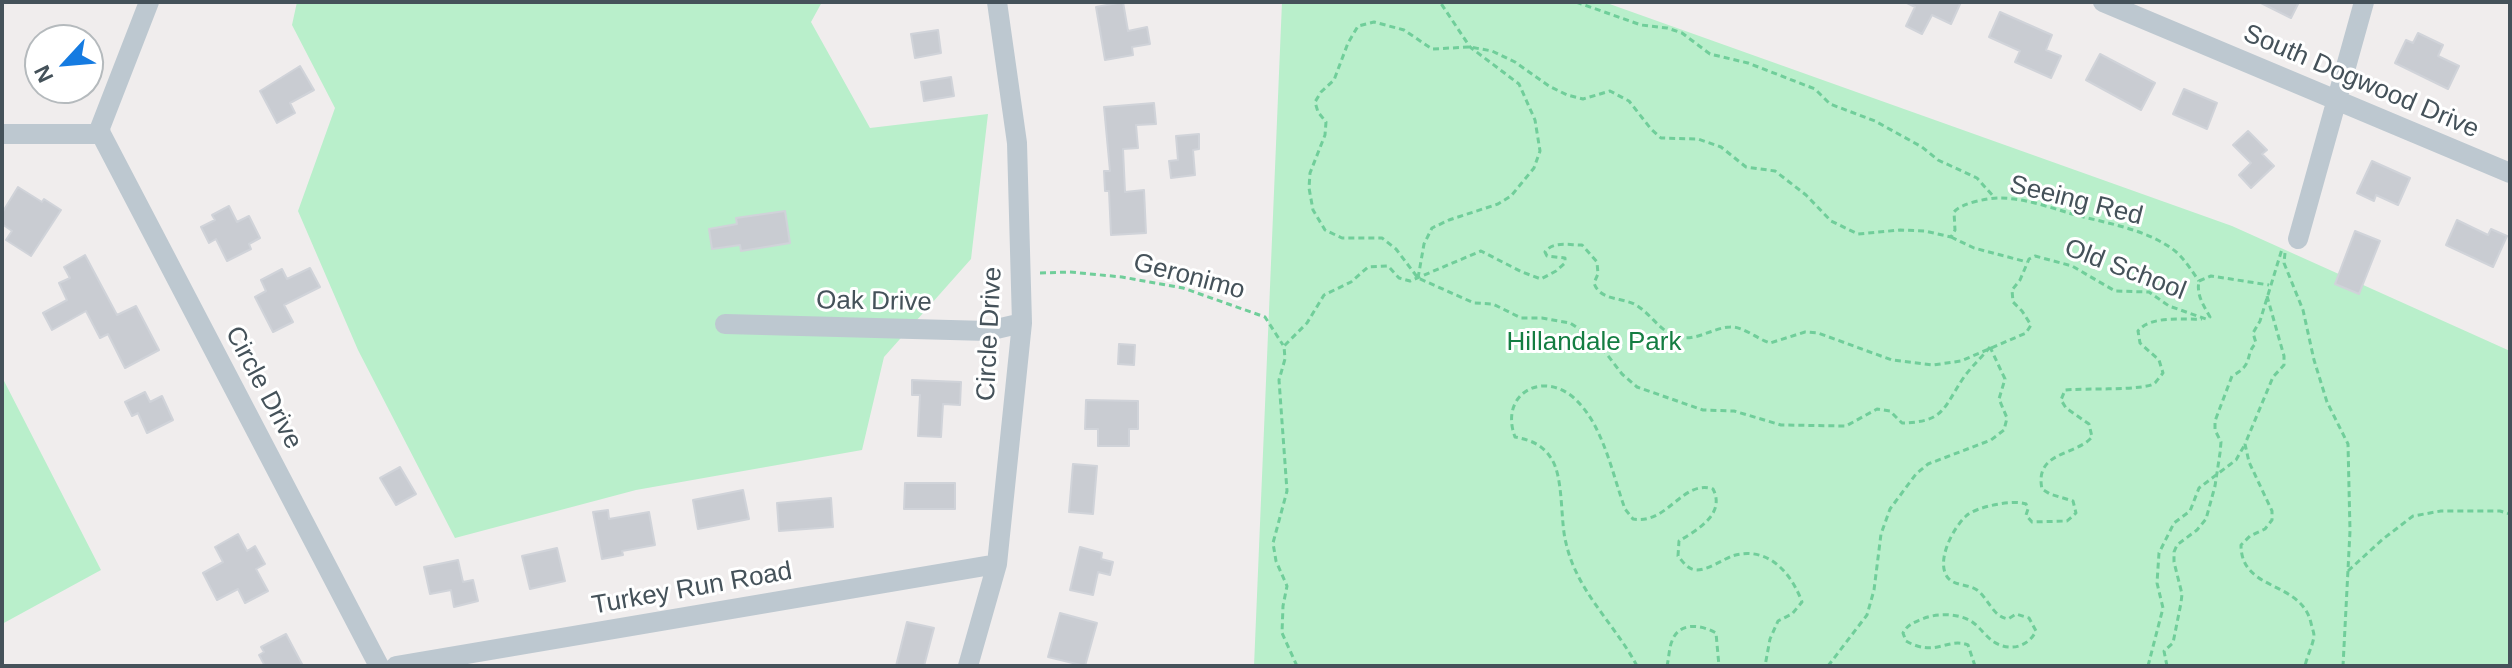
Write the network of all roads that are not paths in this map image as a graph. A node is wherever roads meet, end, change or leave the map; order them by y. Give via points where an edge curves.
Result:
1 (149, 2) edge
2 (997, 2) edge
3 (2103, 2) edge
4 (2364, 2) edge
5 (2337, 101) junction
6 (2, 134) edge
7 (101, 134) junction
8 (2510, 173) edge
9 (2290, 242) road end
10 (1022, 323) junction
11 (725, 324) dead end
12 (997, 564) junction
13 (379, 666) edge
14 (396, 666) edge
15 (968, 666) edge

1 - 7 street
2 - 10 street, Circle Drive via 1017,143
3 - 5 street, South Dogwood Drive
4 - 5 street
5 - 8 street, South Dogwood Drive
5 - 9 street
6 - 7 street
7 - 13 street, Circle Drive
10 - 11 street, Oak Drive via 988,331
10 - 12 street, Circle Drive
12 - 14 street, Turkey Run Road
12 - 15 street, Circle Drive

